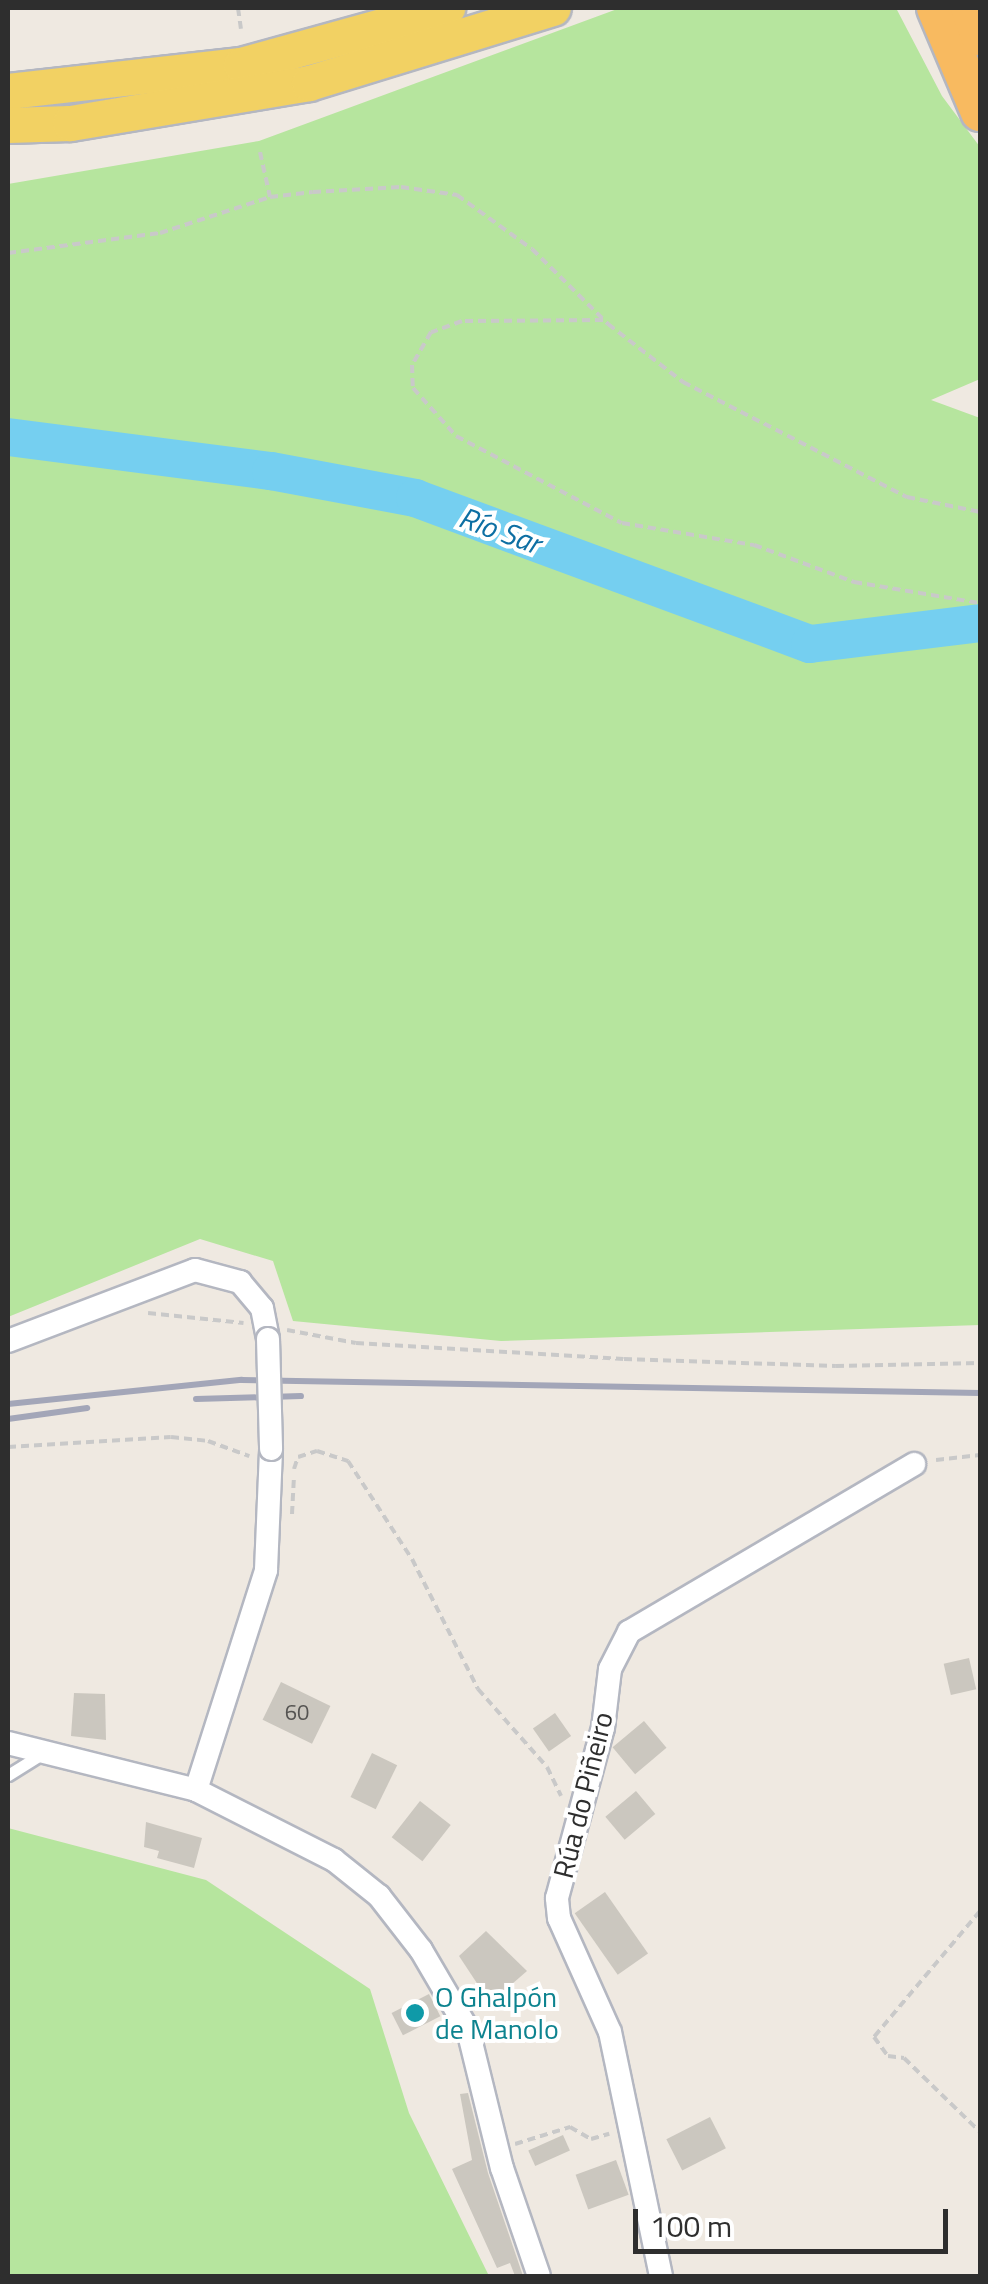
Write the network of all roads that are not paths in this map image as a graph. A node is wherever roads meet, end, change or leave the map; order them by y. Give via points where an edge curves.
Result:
1 (447, 8) edge
2 (553, 8) edge
3 (916, 8) edge
4 (936, 8) edge
5 (970, 8) edge
6 (968, 48) edge
7 (8, 87) edge
8 (980, 112) edge
9 (70, 123) junction
10 (8, 124) edge
11 (8, 133) edge
12 (8, 1341) edge
13 (914, 1464) road end
14 (8, 1743) edge
15 (46, 1751) junction
16 (8, 1775) edge
17 (196, 1790) junction
18 (539, 2276) edge
19 (660, 2276) edge

1 - 7 main road via 242,65 44,89
2 - 9 main road via 310,84
3 - 6 highway
4 - 6 highway
5 - 6 highway
6 - 8 highway
9 - 10 main road
9 - 11 main road
12 - 17 street, bridge via 195,1270 240,1282 262,1308 271,1458 266,1570
13 - 19 street, Rúa do Piñeiro via 629,1632 610,1669 559,1918 610,2032
14 - 15 street
15 - 16 lane
15 - 17 street
17 - 18 street via 334,1860 397,1914 468,2030

